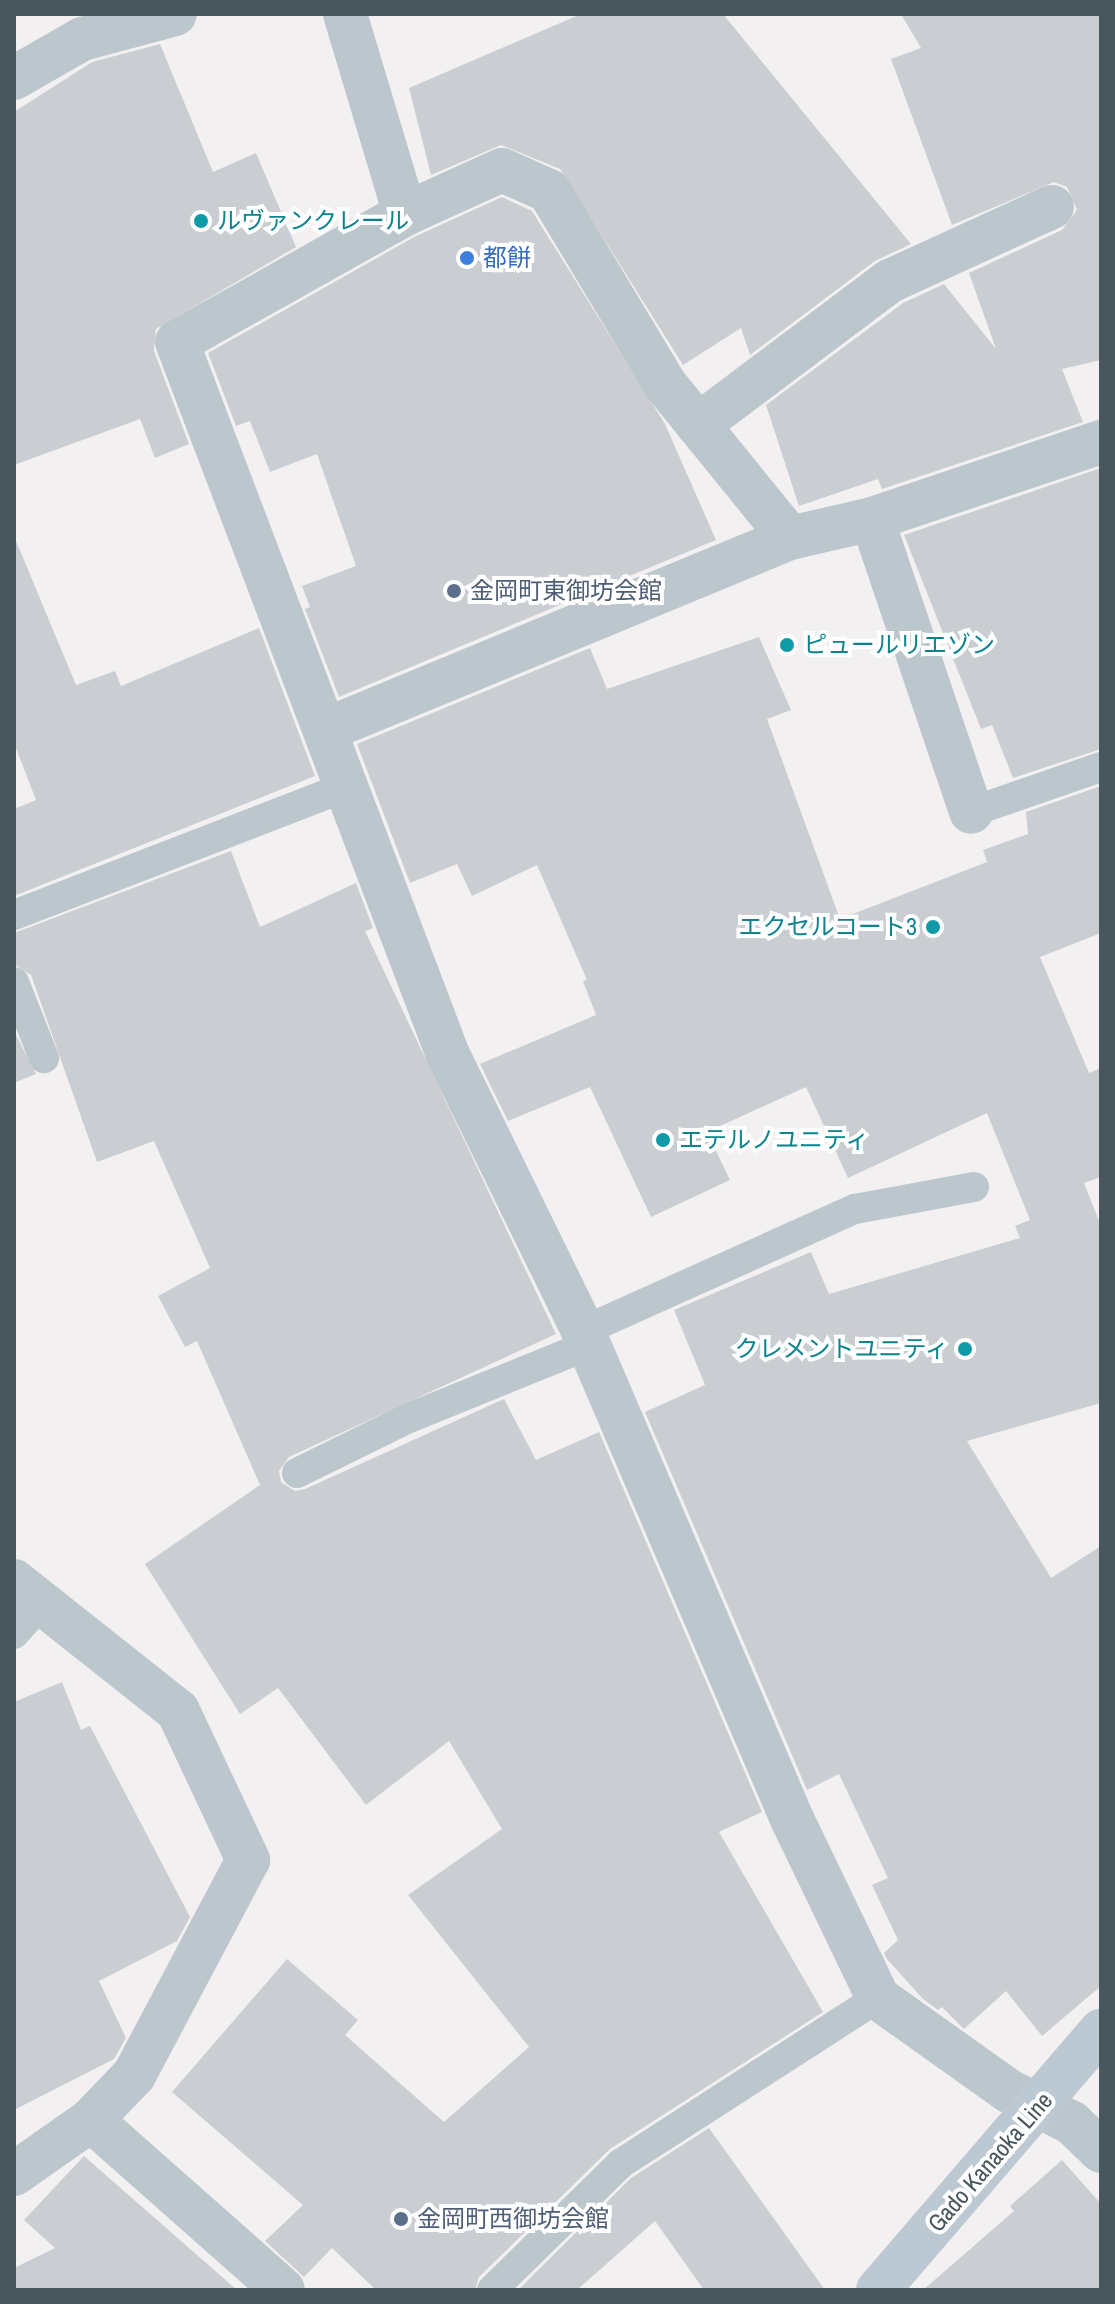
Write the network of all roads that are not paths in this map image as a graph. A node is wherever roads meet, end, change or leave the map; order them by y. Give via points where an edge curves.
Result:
1 (175, 14) edge
2 (345, 14) edge
3 (14, 78) edge
4 (1052, 207) dead end
5 (405, 214) junction
6 (698, 425) junction
7 (1101, 442) edge
8 (872, 519) junction
9 (790, 538) junction
10 (325, 730) junction
11 (1101, 767) edge
12 (346, 787) junction
13 (971, 812) joint
14 (14, 915) edge
15 (14, 982) edge
16 (44, 1058) dead end
17 (974, 1187) dead end
18 (586, 1338) junction
19 (297, 1473) dead end
20 (23, 1606) edge
21 (878, 1998) junction
22 (1101, 2031) edge
23 (1039, 2107) junction
24 (91, 2120) junction
25 (1101, 2151) edge
26 (14, 2174) edge
27 (283, 2290) edge
28 (492, 2290) edge
29 (878, 2290) edge

1 - 3 street via 82,39
2 - 5 street
4 - 6 street via 890,281
5 - 6 street via 502,170 549,191 665,384
5 - 10 street via 177,342
6 - 9 street
7 - 8 street
8 - 9 street
8 - 13 street
9 - 10 street
10 - 12 street
11 - 13 lane
12 - 14 lane
12 - 18 street via 448,1055
15 - 16 lane
17 - 18 lane via 855,1209
18 - 19 lane
18 - 21 street via 792,1819
20 - 24 street via 178,1711 248,1860 134,2075
21 - 23 street
21 - 28 lane via 620,2164
22 - 23 main road, Gado Kanaoka Line
23 - 25 street via 1072,2123
23 - 29 main road, Gado Kanaoka Line
24 - 26 street
24 - 27 street

